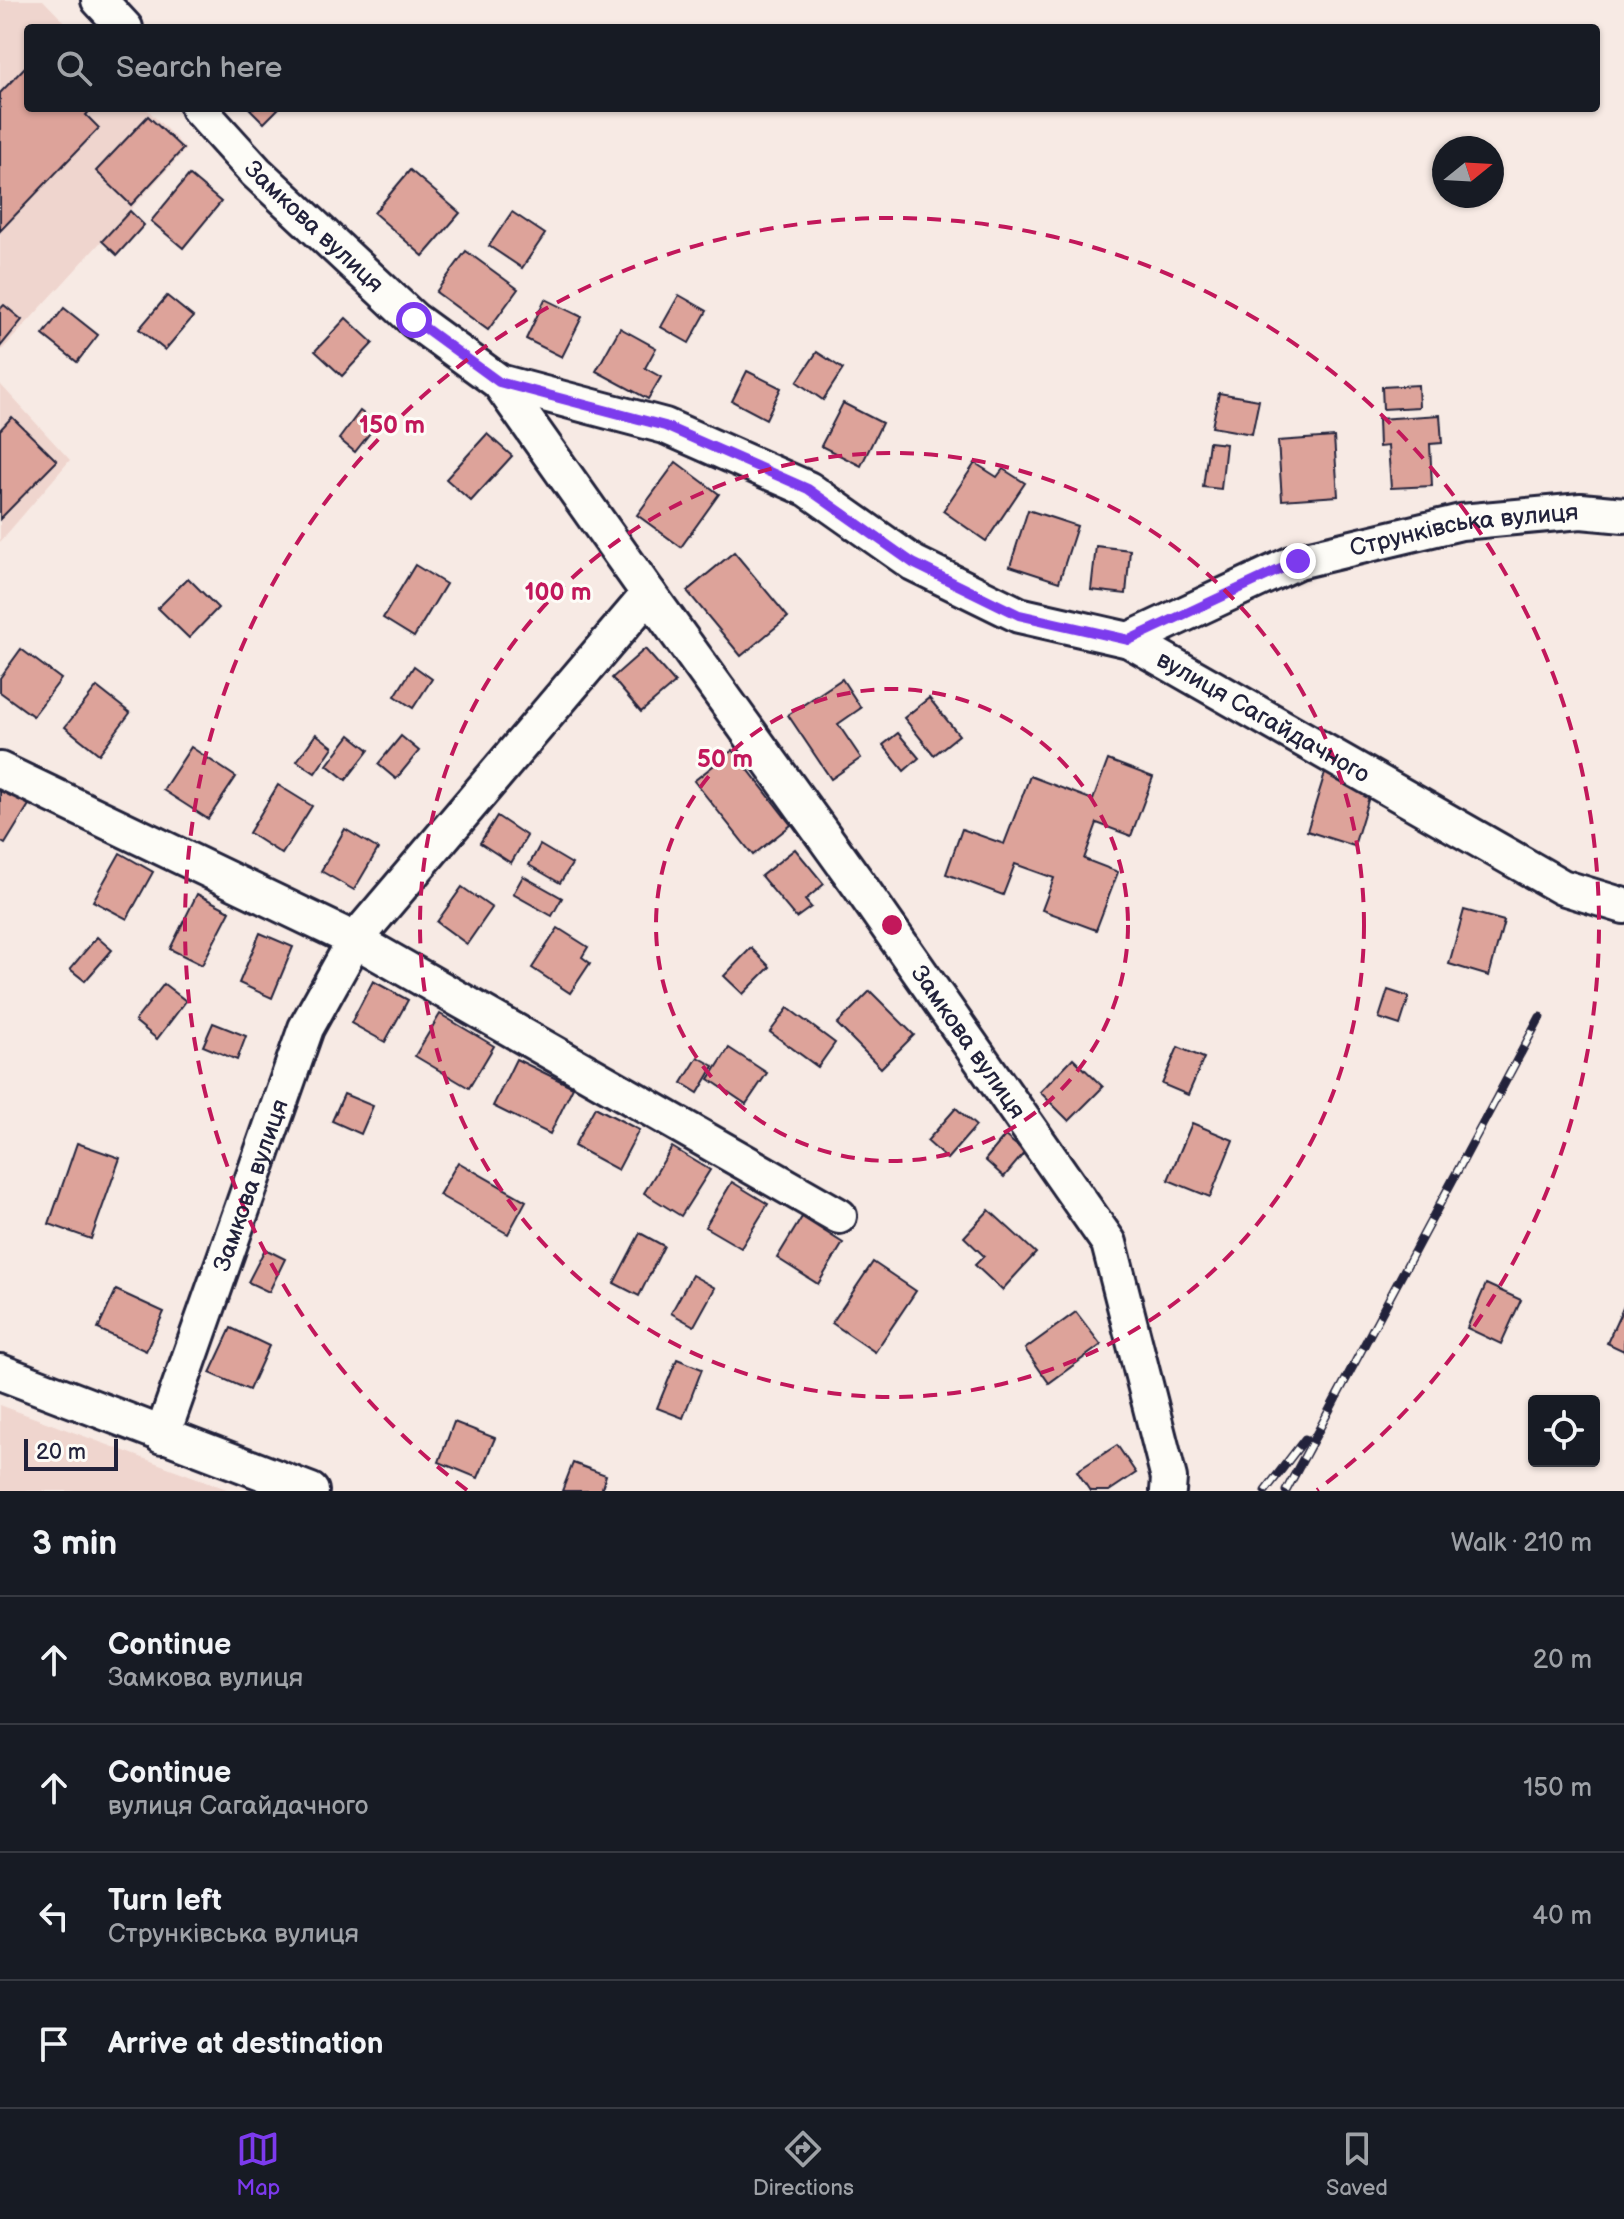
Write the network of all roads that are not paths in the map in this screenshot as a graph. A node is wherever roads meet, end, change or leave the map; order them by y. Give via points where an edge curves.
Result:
1 (99, 0) edge
2 (121, 24) edge
3 (202, 112) edge
4 (499, 382) junction
5 (1624, 515) edge
6 (649, 594) junction
7 (1129, 640) junction
8 (0, 770) edge
9 (1624, 906) edge
10 (355, 940) junction
11 (839, 1216) dead end
12 (0, 1372) edge
13 (162, 1436) junction
14 (311, 1491) edge
15 (1168, 1491) edge

1 - 2 street
3 - 4 street, Замкова вулиця via 256,172 414,320
4 - 6 street, Замкова вулиця
4 - 7 street, вулиця Сагайдачного via 665,426 808,489 913,563 1019,615
5 - 7 street, Струнківська вулиця via 1581,511 1461,522 1298,561
6 - 10 street, Замкова вулиця
6 - 15 street, Замкова вулиця via 1109,1243
7 - 9 street, вулиця Сагайдачного via 1562,887
8 - 10 street
10 - 11 street
10 - 13 street, Замкова вулиця via 306,1028
12 - 13 street
13 - 14 street

